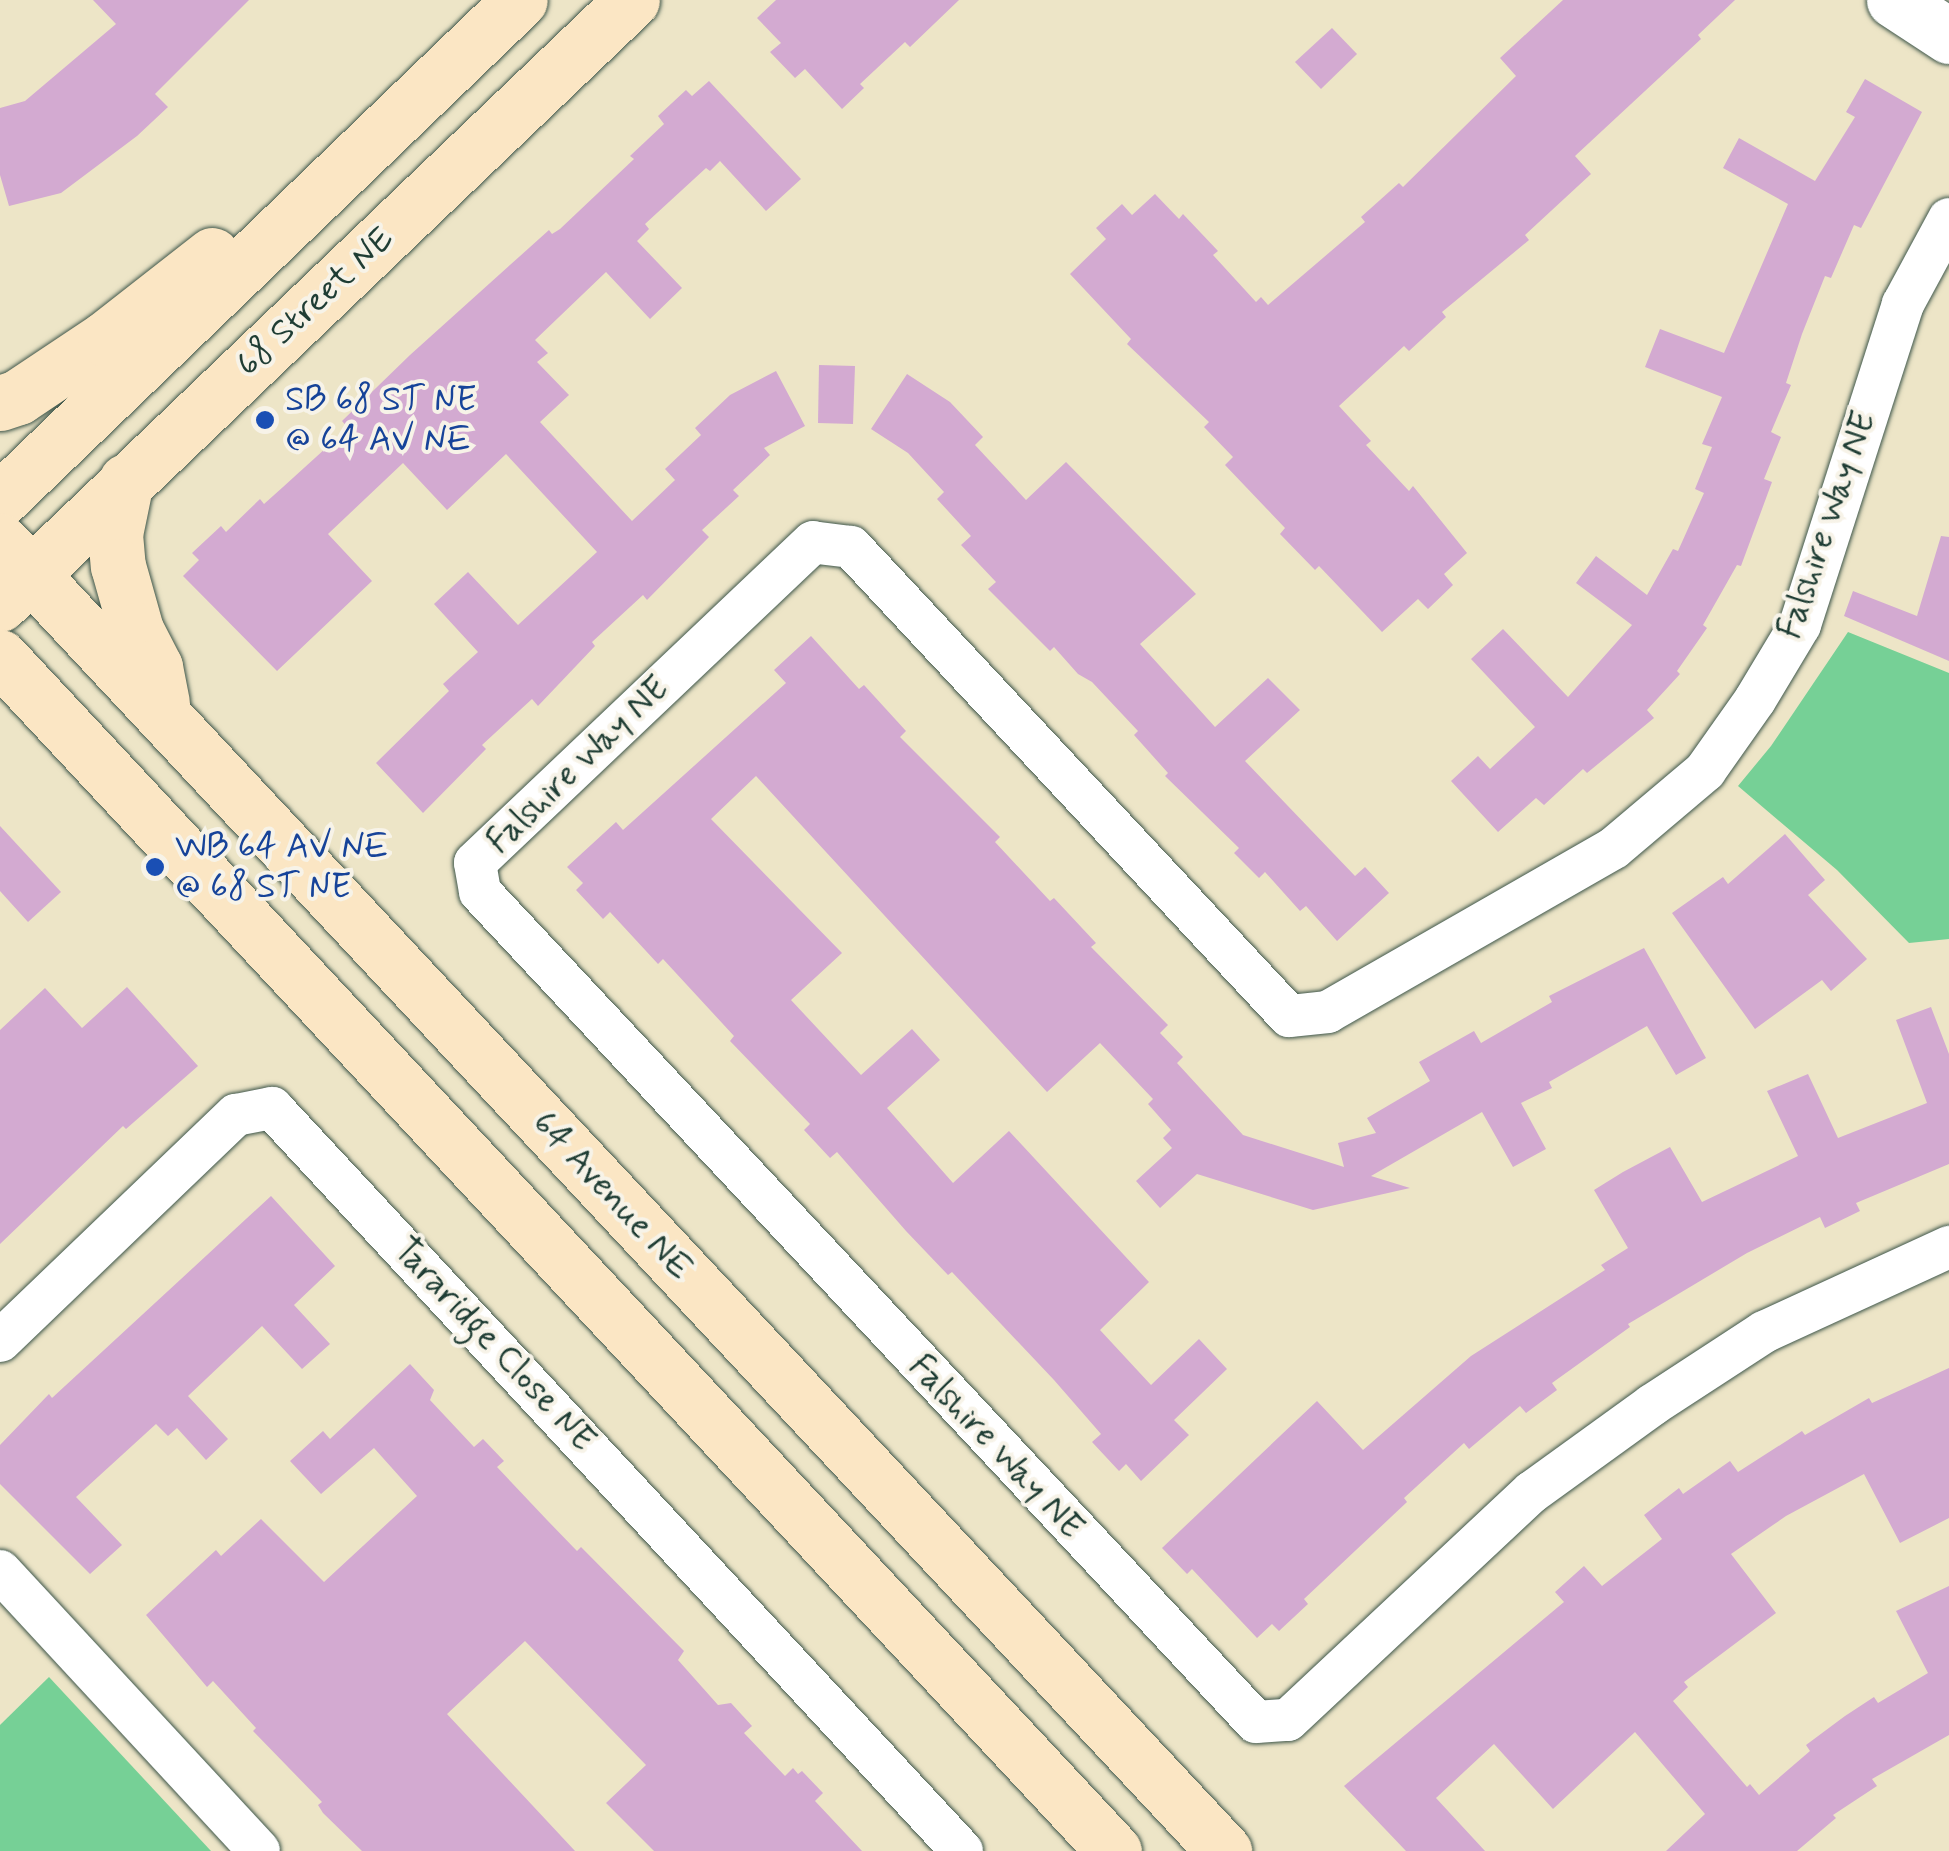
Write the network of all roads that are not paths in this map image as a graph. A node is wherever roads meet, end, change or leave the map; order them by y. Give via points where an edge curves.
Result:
1 (520, 0) edge
2 (632, 0) edge
3 (1894, 0) edge
4 (1949, 36) edge
5 (348, 169) junction
6 (1949, 220) edge
7 (0, 403) edge
8 (126, 480) junction
9 (0, 500) edge
10 (10, 574) edge
11 (0, 657) edge
12 (165, 720) junction
13 (1949, 1248) edge
14 (0, 1341) edge
15 (0, 1571) edge
16 (259, 1851) edge
17 (962, 1851) edge
18 (1114, 1851) edge
19 (1224, 1851) edge

1 - 5 main road, 68 Street NE
2 - 8 main road, 68 Street NE
3 - 4 street
5 - 7 main road via 296,190 105,339
5 - 9 main road, 68 Street NE
6 - 13 street, Falshire Way NE via 1904,304 1800,624 1706,771 1614,848 1328,1012 1288,1016 851,547 813,542 475,863 480,892 1256,1722 1288,1720 1532,1492 1652,1404 1764,1332
8 - 10 main road, 68 Street NE
8 - 12 main road via 115,534 118,566
10 - 12 main road, 64 Avenue NE
11 - 18 main road
12 - 19 main road, 64 Avenue NE
14 - 17 street, Tararidge Close NE via 236,1115 272,1108
15 - 16 street

